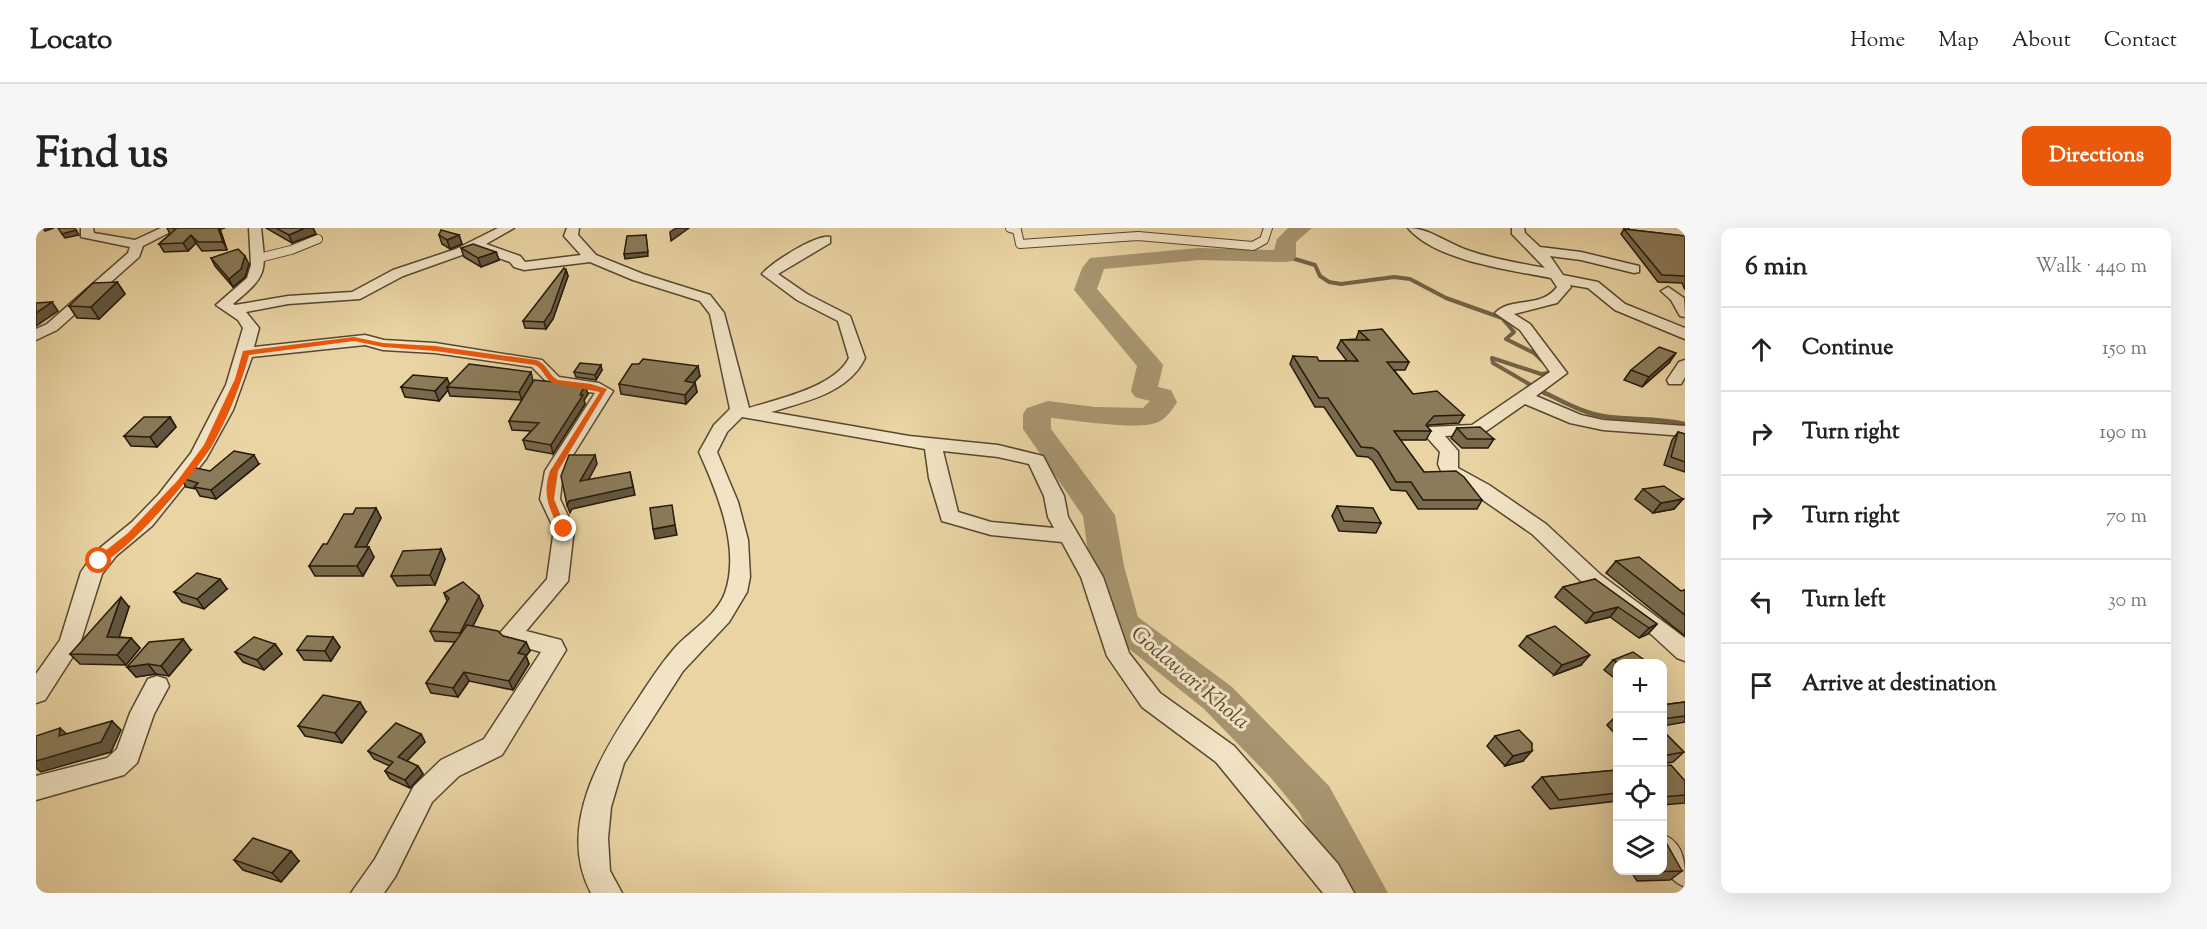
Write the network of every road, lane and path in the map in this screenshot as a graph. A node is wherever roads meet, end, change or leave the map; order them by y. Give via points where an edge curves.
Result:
1 (87, 228) edge
2 (172, 228) edge
3 (255, 228) edge
4 (508, 228) edge
5 (573, 228) edge
6 (1011, 228) edge
7 (1268, 228) edge
8 (1414, 228) edge
9 (1518, 228) edge
10 (1638, 228) edge
11 (1685, 234) edge
12 (318, 238) dead end
13 (825, 240) dead end
14 (137, 244) junction
15 (475, 245) junction
16 (1535, 250) junction
17 (259, 258) junction
18 (591, 258) junction
19 (1634, 269) dead end
20 (1556, 276) junction
21 (1668, 291) dead end
22 (234, 310) junction
23 (1685, 312) edge
24 (1685, 334) edge
25 (36, 335) edge
26 (245, 353) junction
27 (1685, 365) edge
28 (1675, 380) dead end
29 (1531, 392) junction
30 (744, 412) junction
31 (1685, 431) edge
32 (933, 445) junction
33 (1069, 536) junction
34 (1685, 652) edge
35 (157, 686) dead end
36 (36, 693) edge
37 (36, 788) edge
38 (1667, 850) edge
39 (1685, 873) edge
40 (366, 893) edge
41 (607, 893) edge
42 (1339, 893) edge

1 - 14 street via 86,234 90,236
2 - 14 street
3 - 17 street
4 - 15 street
5 - 18 street via 571,236
6 - 7 lane via 1017,230 1020,244 1138,236 1253,246 1267,238
8 - 20 street via 1462,255
9 - 16 street
10 - 11 main road
12 - 17 lane
13 - 30 street via 780,264 770,274 802,297 846,319 849,337 857,348 857,361 848,373 805,396
14 - 25 street via 134,255 52,327
15 - 18 street via 516,259 524,266
15 - 22 street via 398,273 355,296 288,300
16 - 19 street
16 - 20 street
17 - 22 street via 253,280 223,305
18 - 30 street via 705,298 712,304
20 - 24 street via 1593,285 1620,307
20 - 29 street via 1564,286 1560,296 1546,304 1502,313 1525,327 1557,369 1556,376
21 - 23 street via 1677,297
22 - 26 street via 250,322
26 - 36 street via 238,379 208,445 182,482 131,536 99,561 85,584 71,641
26 - 40 street via 365,339 383,345 435,348 536,363 544,366 556,382 605,391 554,471 550,484 550,499 564,529 558,581 511,633 553,646 554,650 494,747 450,768 427,789 385,868
27 - 28 street
29 - 31 street via 1576,419 1603,425
29 - 34 street via 1476,430 1434,431 1449,451 1450,471 1539,529 1593,580
30 - 32 street
30 - 41 street via 729,418 708,452 721,478 738,540 736,593 729,607 664,678 619,748 601,785 595,870
32 - 33 street via 1016,452 1036,460 1045,473 1058,517
32 - 33 street via 949,516 960,522
33 - 42 street via 1092,577 1119,656 1151,700 1225,754 1328,874
35 - 37 street via 142,713 128,755 115,767
38 - 39 street

